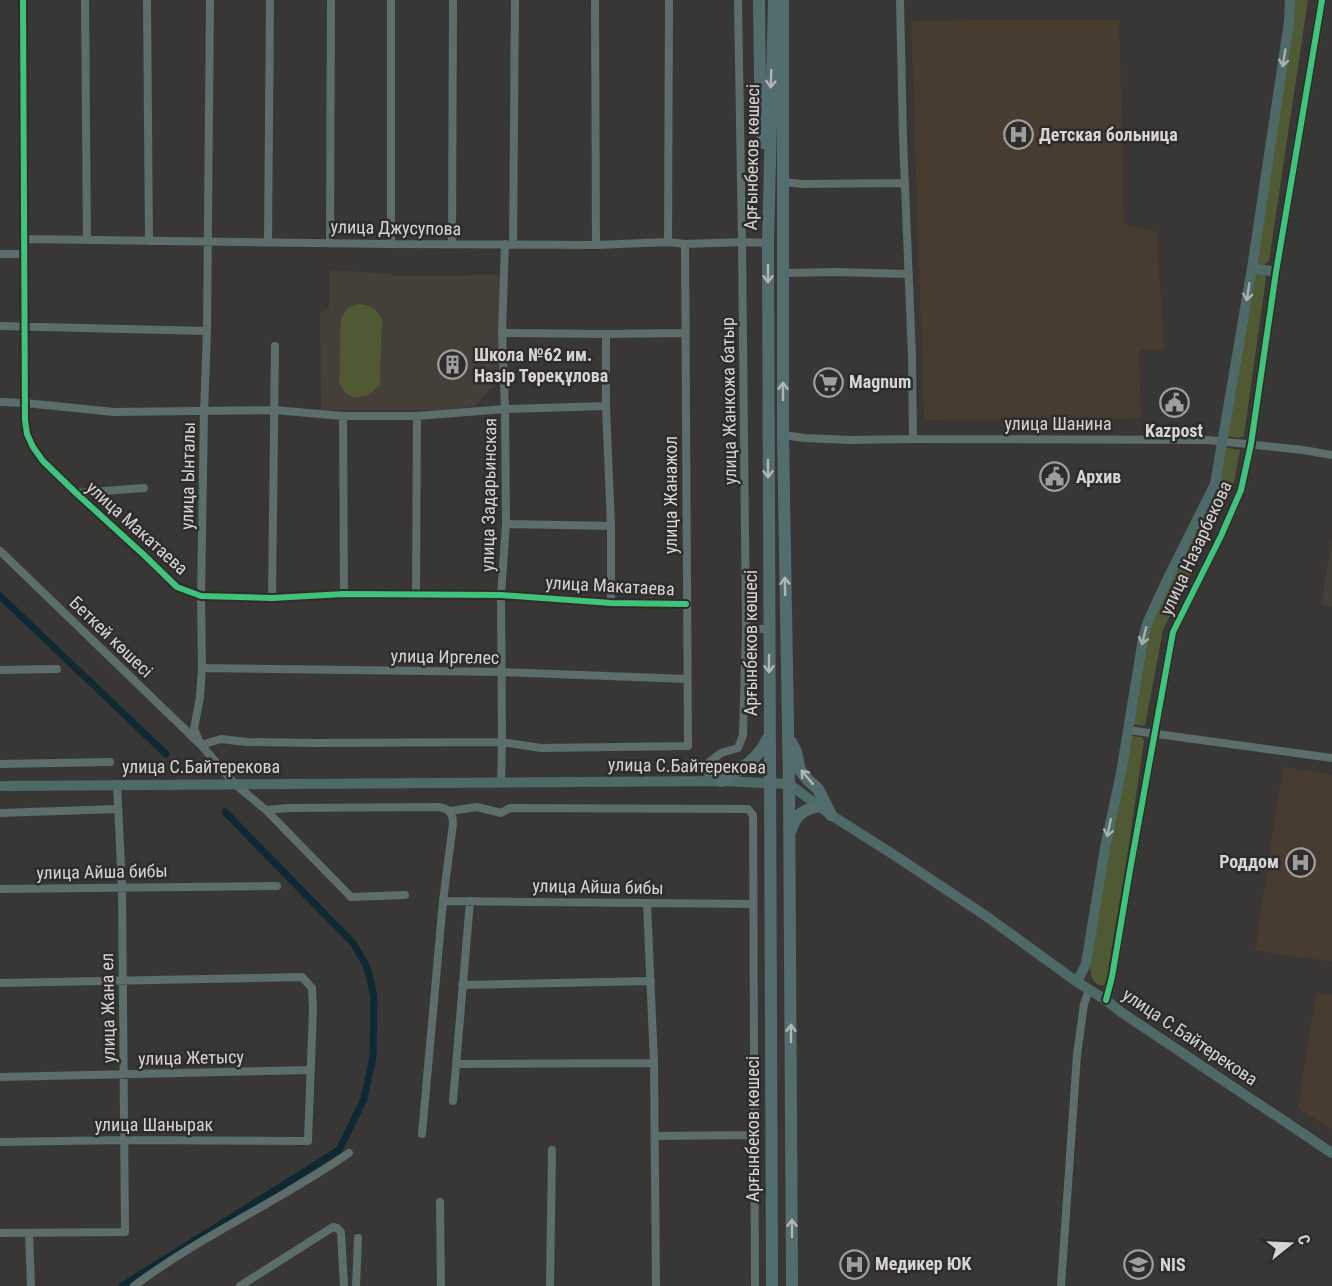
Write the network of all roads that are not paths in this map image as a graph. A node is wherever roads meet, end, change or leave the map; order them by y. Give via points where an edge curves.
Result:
1 (23, 0) edge
2 (85, 0) edge
3 (147, 0) edge
4 (210, 0) edge
5 (270, 0) edge
6 (331, 0) edge
7 (391, 0) edge
8 (453, 0) edge
9 (515, 0) edge
10 (595, 0) edge
11 (669, 0) edge
12 (738, 0) edge
13 (759, 0) edge
14 (774, 0) edge
15 (783, 0) edge
16 (790, 0) edge
17 (900, 0) edge
18 (1290, 0) edge
19 (1322, 0) edge
20 (782, 163) junction
21 (769, 166) junction
22 (782, 182) junction
23 (905, 183) junction
24 (24, 239) junction
25 (87, 240) junction
26 (148, 241) junction
27 (208, 242) junction
28 (268, 242) junction
29 (668, 242) junction
30 (742, 242) junction
31 (330, 243) junction
32 (768, 243) junction
33 (391, 244) junction
34 (453, 244) junction
35 (509, 244) junction
36 (596, 244) junction
37 (685, 244) junction
38 (0, 254) edge
39 (25, 254) junction
40 (1252, 268) junction
41 (1276, 272) junction
42 (782, 273) junction
43 (909, 274) junction
44 (0, 326) edge
45 (25, 327) junction
46 (207, 331) junction
47 (502, 333) junction
48 (685, 333) junction
49 (606, 334) junction
50 (275, 346) dead end
51 (0, 402) edge
52 (25, 403) junction
53 (606, 406) junction
54 (505, 409) junction
55 (274, 410) junction
56 (204, 412) junction
57 (343, 416) junction
58 (417, 416) junction
59 (783, 435) junction
60 (913, 439) junction
61 (1223, 442) junction
62 (1251, 444) junction
63 (1332, 455) edge
64 (144, 488) dead end
65 (76, 493) junction
66 (506, 524) junction
67 (611, 526) junction
68 (0, 551) edge
69 (344, 594) junction
70 (416, 594) junction
71 (501, 595) junction
72 (201, 596) junction
73 (272, 598) junction
74 (611, 603) junction
75 (686, 604) junction
76 (746, 629) junction
77 (769, 629) junction
78 (202, 668) junction
79 (57, 669) dead end
80 (0, 670) edge
81 (501, 672) junction
82 (687, 679) junction
83 (1128, 730) junction
84 (1155, 735) junction
85 (788, 736) junction
86 (769, 737) junction
87 (502, 742) junction
88 (201, 745) junction
89 (1332, 758) edge
90 (110, 762) dead end
91 (0, 764) edge
92 (715, 781) junction
93 (501, 783) junction
94 (770, 783) junction
95 (117, 784) junction
96 (235, 784) junction
97 (789, 784) junction
98 (0, 786) edge
99 (819, 806) junction
100 (118, 809) junction
101 (266, 810) junction
102 (450, 811) junction
103 (0, 813) edge
104 (831, 815) junction
105 (789, 834) junction
106 (277, 886) dead end
107 (122, 887) junction
108 (0, 889) edge
109 (405, 895) dead end
110 (443, 901) junction
111 (470, 901) junction
112 (647, 903) junction
113 (753, 904) junction
114 (123, 981) junction
115 (651, 981) junction
116 (1077, 982) junction
117 (0, 983) edge
118 (462, 985) junction
119 (1089, 990) junction
120 (1106, 1000) junction
121 (654, 1063) junction
122 (456, 1064) junction
123 (311, 1070) junction
124 (123, 1074) junction
125 (0, 1077) edge
126 (453, 1101) dead end
127 (422, 1134) dead end
128 (655, 1136) junction
129 (754, 1136) junction
130 (124, 1140) junction
131 (0, 1142) edge
132 (552, 1150) dead end
133 (349, 1153) dead end
134 (1332, 1154) edge
135 (754, 1169) junction
136 (772, 1169) junction
137 (440, 1202) dead end
138 (0, 1233) edge
139 (29, 1233) junction
140 (358, 1238) dead end
141 (31, 1286) edge
142 (134, 1286) edge
143 (240, 1286) edge
144 (344, 1286) edge
145 (356, 1286) edge
146 (441, 1286) edge
147 (550, 1286) edge
148 (656, 1286) edge
149 (755, 1286) edge
150 (772, 1286) edge
151 (792, 1286) edge
152 (1061, 1286) edge

1 - 24 street, улица Макатаева
2 - 25 street
3 - 26 street
4 - 27 street, улица Ынталы
5 - 28 street
6 - 31 street
7 - 33 street
8 - 34 street
9 - 35 street, улица Задарьинская
10 - 36 street
11 - 29 street
12 - 30 street, улица Жанкожа батыр
13 - 21 main road via 762,135
14 -> 21 main road, Арғынбеков көшесі
15 - 20 main road, Арғынбеков көшесі
16 - 20 main road via 789,104
17 - 23 street
18 -> 40 street, улица Назарбекова
19 - 41 street, улица Назарбекова
20 - 22 main road, Арғынбеков көшесі
21 - 32 main road, Арғынбеков көшесі
22 - 23 street
22 - 42 main road, Арғынбеков көшесі
23 - 43 street
24 - 25 street, улица Джусупова
24 - 39 street, улица Макатаева
25 - 26 street, улица Джусупова
26 - 27 street, улица Джусупова
27 - 28 street, улица Джусупова
27 - 46 street, улица Ынталы
28 - 31 street, улица Джусупова
29 - 36 street, улица Джусупова
29 - 37 street, улица Джусупова
30 - 32 street, улица Джусупова
30 - 37 street, улица Джусупова
30 - 76 street, улица Жанкожа батыр
31 - 33 street, улица Джусупова
32 -> 77 main road, Арғынбеков көшесі
33 - 34 street, улица Джусупова
34 - 35 street, улица Джусупова
35 - 36 street, улица Джусупова
35 - 47 street, улица Задарьинская
37 - 48 street, улица Жанажол
38 - 39 street
39 - 45 street, улица Макатаева
40 - 41 street
40 -> 61 street, улица Назарбекова
41 - 62 street, улица Назарбекова
42 - 43 street
59 -> 42 main road, Арғынбеков көшесі
43 - 60 street
44 - 45 street
45 - 46 street
45 - 52 street, улица Макатаева
46 - 56 street, улица Ынталы
47 - 49 street
47 - 54 street, улица Задарьинская
48 - 49 street
48 - 75 street, улица Жанажол
49 - 53 street
50 - 55 street
51 - 52 street
52 - 56 street via 114,412
52 - 65 street, улица Макатаева via 27,434 33,447
53 - 54 street
53 - 67 street
54 - 58 street
54 - 66 street, улица Задарьинская
55 - 56 street
55 - 57 street
55 - 73 street
56 - 72 street, улица Ынталы
57 - 58 street
57 - 69 street
58 - 70 street
59 - 60 street, улица Шанина
85 -> 59 main road, Арғынбеков көшесі
60 - 61 street, улица Шанина
61 - 62 street, улица Шанина
61 -> 83 street, улица Назарбекова via 1215,484 1148,621
62 - 63 street, улица Шанина
62 - 84 street, улица Назарбекова via 1241,490 1173,632
64 - 65 street
65 - 72 street, улица Макатаева via 177,587
66 - 67 street
66 - 71 street, улица Задарьинская
67 - 74 street
68 - 88 street, Беткей көшесі
69 - 70 street, улица Макатаева
69 - 73 street, улица Макатаева
70 - 71 street, улица Макатаева
71 - 74 street, улица Макатаева
71 - 81 street, улица Задарьинская
72 - 73 street, улица Макатаева
72 - 78 street, улица Ынталы
74 - 75 street, улица Макатаева
75 - 82 street, улица Жанажол
76 - 77 street
76 - 92 street, улица Жанкожа батыр via 743,735 738,748 721,753 707,764
77 -> 86 main road, Арғынбеков көшесі
78 - 81 street, улица Иргелес
78 - 88 street, улица Ынталы via 194,729
79 - 80 street
81 - 82 street, улица Иргелес
81 - 87 street, улица Задарьинская
82 - 87 street, улица Жанажол via 688,746 541,748
83 - 84 street
83 -> 116 street, улица Назарбекова via 1086,964
84 - 89 street
84 - 120 street, улица Назарбекова
85 - 97 main road, Арғынбеков көшесі
104 -> 85 main road via 818,789 801,770
86 - 92 main road via 753,761
86 - 94 main road, Арғынбеков көшесі
87 - 88 street via 221,739
87 - 93 street, улица Задарьинская
88 - 96 street, Беткей көшесі
90 - 91 street
92 - 93 street, улица С.Байтерекова
92 - 94 street, улица С.Байтерекова
93 - 96 street, улица С.Байтерекова
94 - 97 street, улица С.Байтерекова
94 - 136 main road, Арғынбеков көшесі
95 - 96 street, улица С.Байтерекова
95 - 98 street, улица С.Байтерекова
95 - 100 street, улица Жана ел
96 - 101 street, Беткей көшесі
97 - 99 street, улица С.Байтерекова
97 - 105 main road, Арғынбеков көшесі
99 - 104 street, улица С.Байтерекова
99 - 105 main road via 798,815
100 - 103 street
100 - 107 street, улица Жана ел
101 - 102 street via 439,807
101 - 109 street, Беткей көшесі via 351,897
102 - 110 street via 453,824
102 - 113 street via 477,807 501,813 510,808 748,809 753,815
104 - 116 street, улица С.Байтерекова via 986,916
151 -> 105 main road, Арғынбеков көшесі
106 - 107 street, улица Айша бибы
107 - 108 street, улица Айша бибы
107 - 114 street, улица Жана ел
110 - 111 street, улица Айша бибы
110 - 127 street
111 - 112 street, улица Айша бибы
111 - 118 street
112 - 113 street, улица Айша бибы
112 - 115 street
113 - 129 street
114 - 117 street
114 - 123 street via 302,977 312,988
114 - 124 street, улица Жана ел
115 - 118 street
115 - 121 street
116 - 119 street, улица С.Байтерекова
118 - 122 street
119 - 120 street, улица С.Байтерекова
119 - 152 street via 1076,1066
120 - 134 street, улица С.Байтерекова
121 - 122 street
121 - 128 street
122 - 126 street
123 - 124 street, улица Жетысу
123 - 130 street, улица Шанырак via 308,1141
124 - 125 street, улица Жетысу
124 - 130 street, улица Жана ел
128 - 129 street
128 - 148 street
129 - 135 street
130 - 131 street, улица Шанырак
130 - 139 street, улица Жана ел via 125,1232
132 - 147 street
133 - 142 street
135 - 136 street
135 - 149 street
136 - 150 main road, Арғынбеков көшесі
137 - 146 street
138 - 139 street
139 - 141 street
140 - 145 street
143 - 144 street via 333,1227 341,1232

